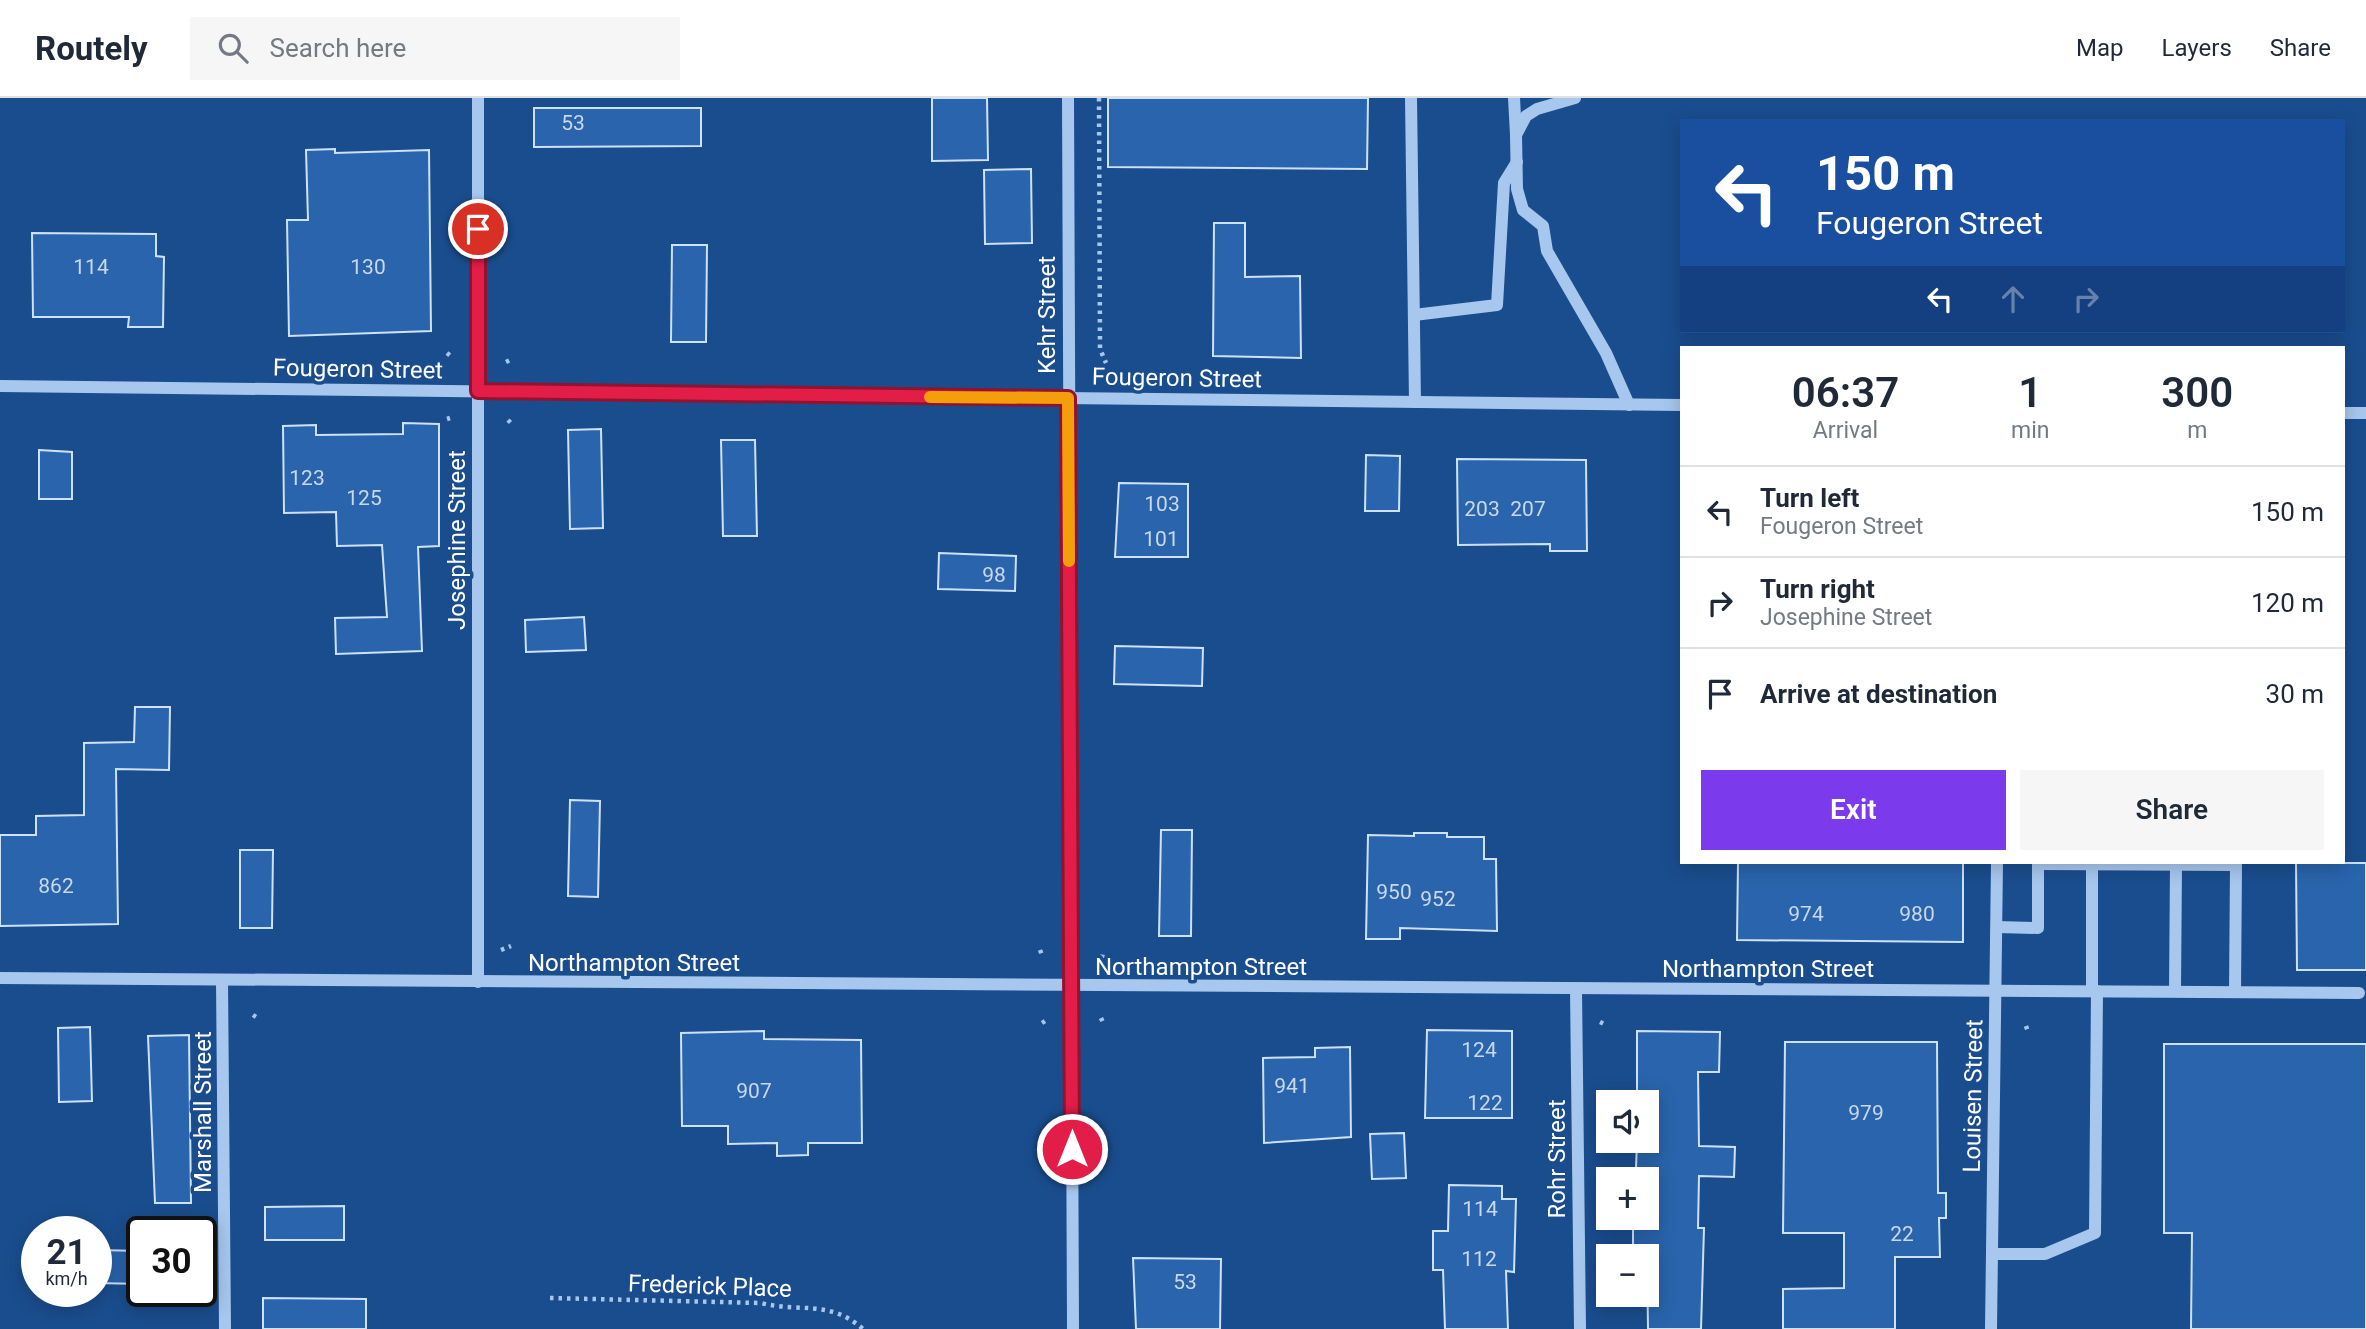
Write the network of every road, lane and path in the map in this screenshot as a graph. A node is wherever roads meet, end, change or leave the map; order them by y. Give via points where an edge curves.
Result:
1 (478, 98) edge
2 (1068, 98) edge
3 (1099, 98) edge
4 (1411, 98) edge
5 (1514, 98) edge
6 (1575, 98) edge
7 (1517, 135) junction
8 (1517, 161) junction
9 (1414, 315) junction
10 (447, 352) dead end
11 (453, 358) dead end
12 (1106, 363) dead end
13 (0, 386) edge
14 (478, 391) junction
15 (1068, 398) junction
16 (1415, 402) junction
17 (1629, 405) junction
18 (1680, 405) edge
19 (2345, 413) edge
20 (2366, 413) edge
21 (1997, 864) edge
22 (2038, 864) edge
23 (2092, 864) edge
24 (2176, 864) edge
25 (1997, 927) junction
26 (511, 946) dead end
27 (501, 950) dead end
28 (1103, 952) dead end
29 (1102, 958) dead end
30 (0, 978) edge
31 (222, 979) junction
32 (478, 982) junction
33 (1072, 987) junction
34 (1576, 990) junction
35 (1996, 990) junction
36 (2094, 991) junction
37 (2175, 991) junction
38 (2235, 992) junction
39 (2359, 993) dead end
40 (1101, 1018) dead end
41 (1600, 1022) dead end
42 (1104, 1025) dead end
43 (1606, 1025) dead end
44 (2026, 1026) dead end
45 (2028, 1032) dead end
46 (1992, 1254) junction
47 (551, 1298) dead end
48 (225, 1329) edge
49 (863, 1329) edge
50 (1073, 1329) edge
51 (1580, 1329) edge
52 (1991, 1329) edge

1 - 14 street, Josephine Street
2 - 15 street, Kehr Street
3 - 12 path via 1100,349
4 - 9 street
5 - 7 street
6 - 7 street via 1526,116
7 - 8 street
8 - 9 street via 1504,183 1497,305
8 - 17 street via 1523,209 1543,226 1547,251 1606,353
9 - 16 street
10 - 11 path
13 - 14 street, Fougeron Street
14 - 15 street, Fougeron Street
14 - 32 street, Josephine Street
15 - 16 street, Fougeron Street
15 - 33 street, Kehr Street
16 - 17 street, Fougeron Street
17 - 18 street, Fougeron Street
19 - 20 street
21 - 25 street, Louisen Street
22 - 25 street via 2038,928
23 - 24 street
23 - 36 street
24 - 37 street
24 - 38 street via 2236,865
25 - 35 street, Louisen Street
26 - 27 path
28 - 29 path
30 - 31 street, Northampton Street
31 - 32 street, Northampton Street
31 - 48 street, Marshall Street
32 - 33 street, Northampton Street
33 - 34 street, Northampton Street
33 - 50 street, Kehr Street
34 - 35 street, Northampton Street
34 - 51 street, Rohr Street
35 - 36 street, Northampton Street
35 - 46 street, Louisen Street
36 - 37 street, Northampton Street
36 - 46 street via 2095,1233 2045,1254
37 - 38 street, Northampton Street
38 - 39 street, Northampton Street
40 - 42 path
41 - 43 path
44 - 45 path
46 - 52 street, Louisen Street
47 - 49 path, Frederick Place via 831,1309

